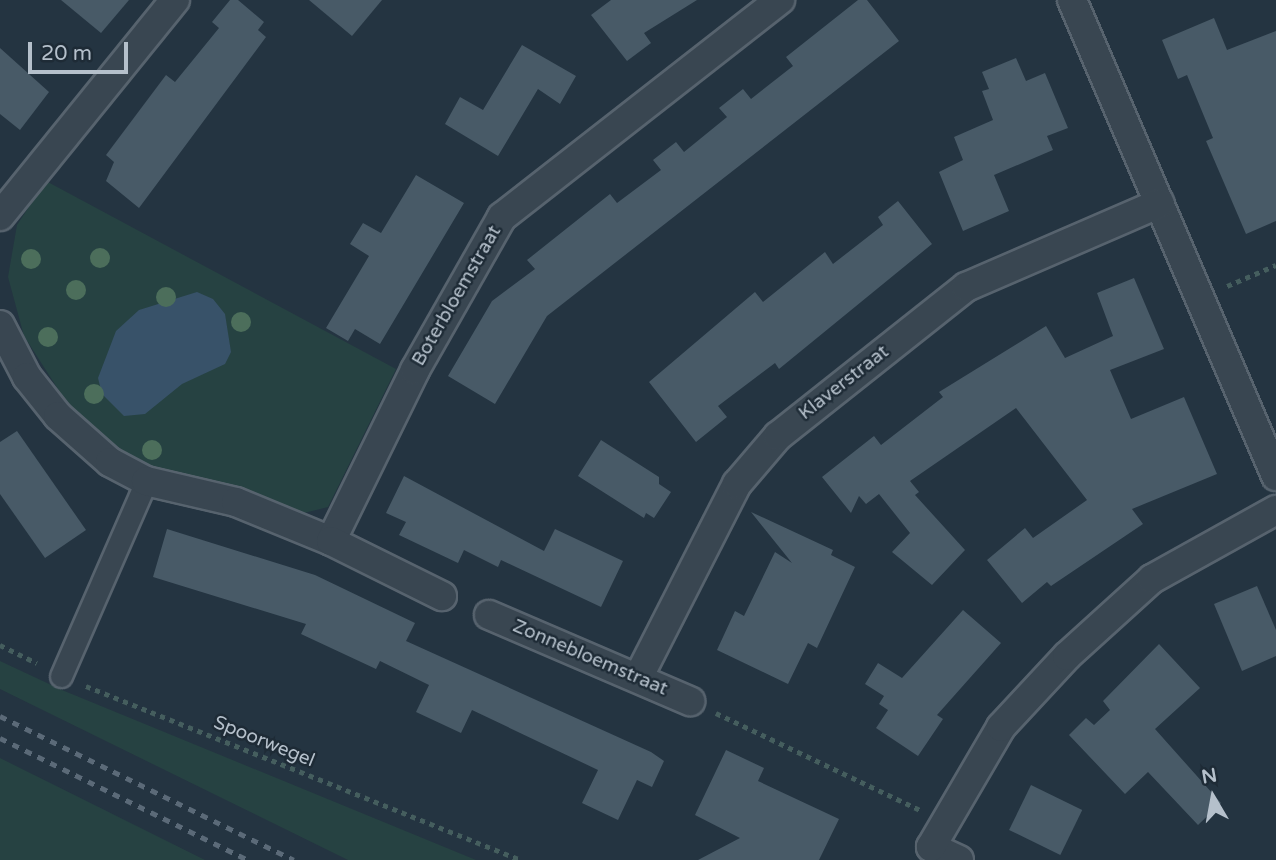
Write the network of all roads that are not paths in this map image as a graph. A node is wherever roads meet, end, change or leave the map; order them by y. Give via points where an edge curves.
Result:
1 (175, 0) edge
2 (780, 0) edge
3 (1072, 0) edge
4 (1160, 203) junction
5 (0, 215) edge
6 (0, 326) edge
7 (1276, 476) edge
8 (146, 481) junction
9 (1276, 510) edge
10 (331, 541) junction
11 (442, 596) dead end
12 (489, 615) dead end
13 (61, 676) road end
14 (638, 678) junction
15 (690, 701) road end
16 (959, 860) edge

1 - 5 street
2 - 10 street, Boterbloemstraat via 502,217 415,370
3 - 4 street
4 - 7 street
4 - 14 street, Klaverstraat via 966,286 778,436 737,484
6 - 8 street via 27,377 58,416 110,462
8 - 10 street via 236,502
8 - 13 street
9 - 16 street via 1152,579 1067,656 1002,727 931,847
10 - 11 street
12 - 14 street, Zonnebloemstraat
14 - 15 street, Zonnebloemstraat

